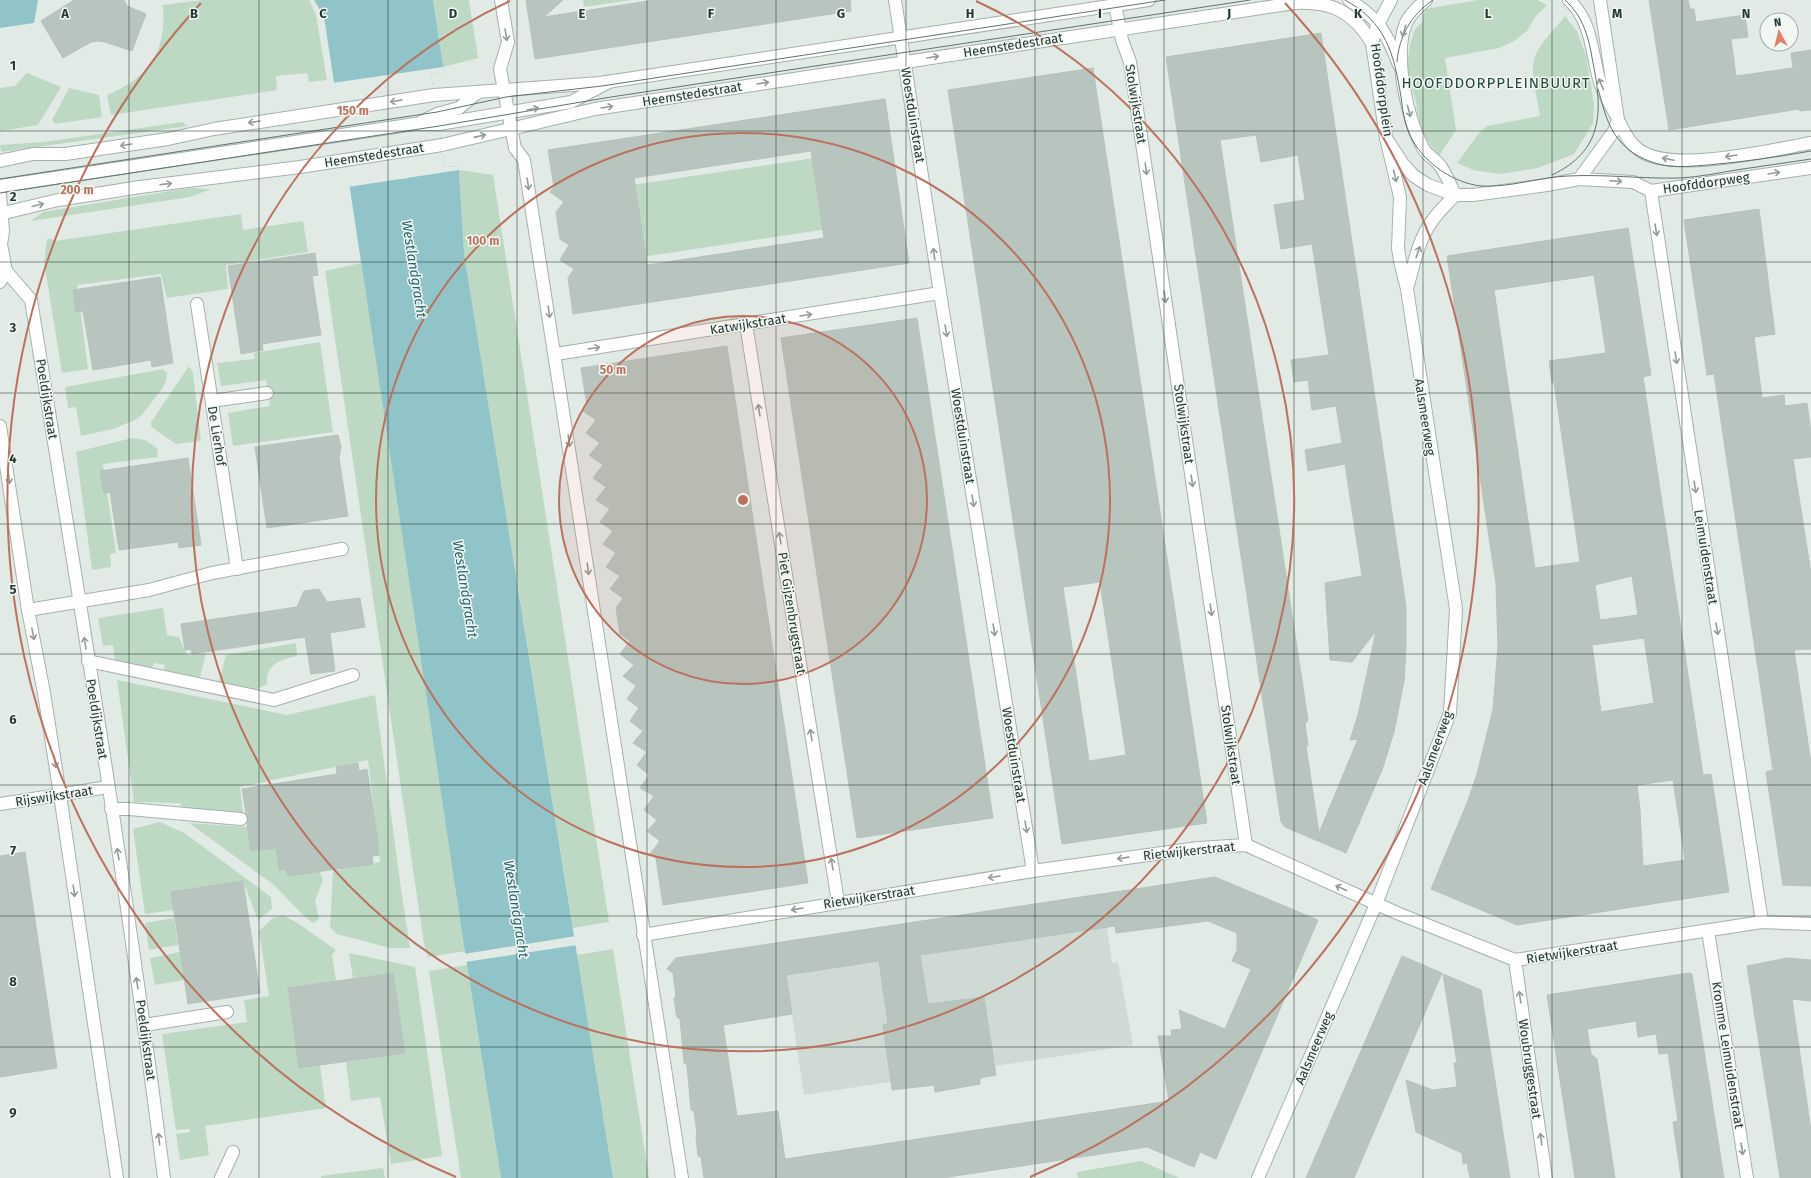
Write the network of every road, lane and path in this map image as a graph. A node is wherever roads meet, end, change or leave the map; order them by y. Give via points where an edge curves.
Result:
1 (501, 0) edge
2 (894, 0) edge
3 (1149, 0) edge
4 (1349, 0) edge
5 (1391, 0) edge
6 (1426, 0) edge
7 (1569, 0) edge
8 (1600, 0) edge
9 (1115, 5) junction
10 (1378, 24) junction
11 (1120, 29) junction
12 (901, 38) junction
13 (1372, 43) junction
14 (905, 62) junction
15 (1402, 73) junction
16 (609, 82) junction
17 (504, 91) junction
18 (477, 93) junction
19 (509, 113) junction
20 (438, 119) junction
21 (1618, 120) junction
22 (512, 128) junction
23 (1386, 138) junction
24 (1811, 143) edge
25 (0, 161) edge
26 (1811, 168) edge
27 (1579, 179) junction
28 (0, 186) edge
29 (1651, 191) junction
30 (0, 195) edge
31 (1455, 195) junction
32 (1, 214) edge
33 (3, 276) edge
34 (1407, 289) junction
35 (940, 293) junction
36 (197, 304) dead end
37 (746, 324) junction
38 (556, 354) junction
39 (267, 393) dead end
40 (212, 401) junction
41 (0, 426) edge
42 (342, 549) dead end
43 (237, 569) junction
44 (78, 603) junction
45 (28, 610) junction
46 (88, 661) junction
47 (353, 675) dead end
48 (108, 787) junction
49 (60, 795) junction
50 (0, 804) edge
51 (111, 809) junction
52 (241, 820) dead end
53 (1246, 845) junction
54 (1033, 871) junction
55 (838, 902) junction
56 (1376, 904) junction
57 (1762, 922) junction
58 (1811, 924) edge
59 (1708, 931) junction
60 (643, 935) junction
61 (1514, 960) junction
62 (227, 1012) dead end
63 (144, 1025) junction
64 (233, 1152) dead end
65 (117, 1178) edge
66 (164, 1178) edge
67 (221, 1178) edge
68 (682, 1178) edge
69 (1258, 1178) edge
70 (1546, 1178) edge
71 (1747, 1178) edge

1 -> 17 street via 508,42 500,69
2 - 12 street, Woestduinstraat
3 - 9 street, Heemstedestraat
4 - 10 street, Hoofddorpplein
5 - 10 street, Hoofddorpplein
6 -> 15 street, Hoofddorpplein via 1407,21 1402,36
21 -> 7 street via 1599,80 1592,43 1584,21
8 - 21 street
9 - 11 street, Stolwijkstraat
9 - 12 street, Heemstedestraat
10 - 13 street, Hoofddorpplein
10 - 15 street, Hoofddorpplein via 1390,41
11 - 13 street, Heemstedestraat via 1310,2 1346,13 1365,31
14 -> 11 street, Heemstedestraat
11 -> 53 street, Stolwijkstraat via 1130,62
12 - 14 street, Woestduinstraat
12 - 16 street, Heemstedestraat
13 - 23 street, Hoofddorpplein
22 -> 14 street, Heemstedestraat via 596,109
35 -> 14 street, Woestduinstraat
15 -> 31 street, Hoofddorpplein via 1413,126 1423,149 1441,167
16 - 17 street, Heemstedestraat
19 -> 16 street, Heemstedestraat via 571,102
17 - 18 street, Heemstedestraat
17 - 19 street
18 - 20 street, Heemstedestraat via 459,108
18 -> 25 street, Heemstedestraat via 434,95 73,153 34,154
19 - 20 street, Heemstedestraat
19 - 22 street
20 - 28 street, Heemstedestraat via 419,124
24 -> 21 street, Hoofddorpweg via 1707,160 1672,161 1639,150 1627,138
21 - 27 street via 1614,131
32 -> 22 street, Heemstedestraat via 58,200 140,187 442,145
22 -> 38 street via 515,148 524,160
23 - 31 street, Hoofddorpplein via 1414,176 1428,185
23 -> 34 street, Aalsmeerweg via 1400,197 1398,248
29 -> 26 street, Hoofddorpweg
27 -> 29 street, Hoofddorpweg via 1632,182
27 - 31 street, Hoofddorpplein via 1480,194
29 -> 57 street, Leimuidenstraat
30 - 32 street, Poeldijkstraat
34 -> 31 street, Aalsmeerweg via 1425,232
32 - 33 street, Poeldijkstraat
33 - 44 street, Poeldijkstraat via 32,300
34 - 56 street, Aalsmeerweg via 1456,609 1450,713
37 -> 35 street, Katwijkstraat
35 -> 54 street, Woestduinstraat
36 - 40 street, De Lierhof
38 -> 37 street, Katwijkstraat
55 -> 37 street, Piet Gijzenbrugstraat
38 -> 60 street
39 - 40 street
40 - 43 street, De Lierhof
41 -> 45 street
42 - 43 street
43 - 44 street via 149,590
44 - 45 street
46 -> 44 street, Poeldijkstraat
45 -> 49 street
46 - 47 street via 274,700
46 - 48 street, Poeldijkstraat
48 - 49 street, Rijswijkstraat
48 - 51 street, Poeldijkstraat
49 - 50 street, Rijswijkstraat
49 -> 65 street
51 - 52 street
63 -> 51 street, Poeldijkstraat
53 -> 54 street, Rietwijkerstraat via 1198,848
56 -> 53 street, Rietwijkerstraat
54 -> 55 street, Rietwijkerstraat
55 -> 60 street, Rietwijkerstraat
56 - 61 street, Rietwijkerstraat
56 - 69 street, Aalsmeerweg
57 - 58 street, Rietwijkerstraat
57 - 59 street, Rietwijkerstraat
59 - 61 street, Rietwijkerstraat
59 -> 71 street, Kromme Leimuidenstraat
60 - 68 street
70 -> 61 street, Woubruggestraat
62 - 63 street
66 -> 63 street, Poeldijkstraat
64 - 67 street

